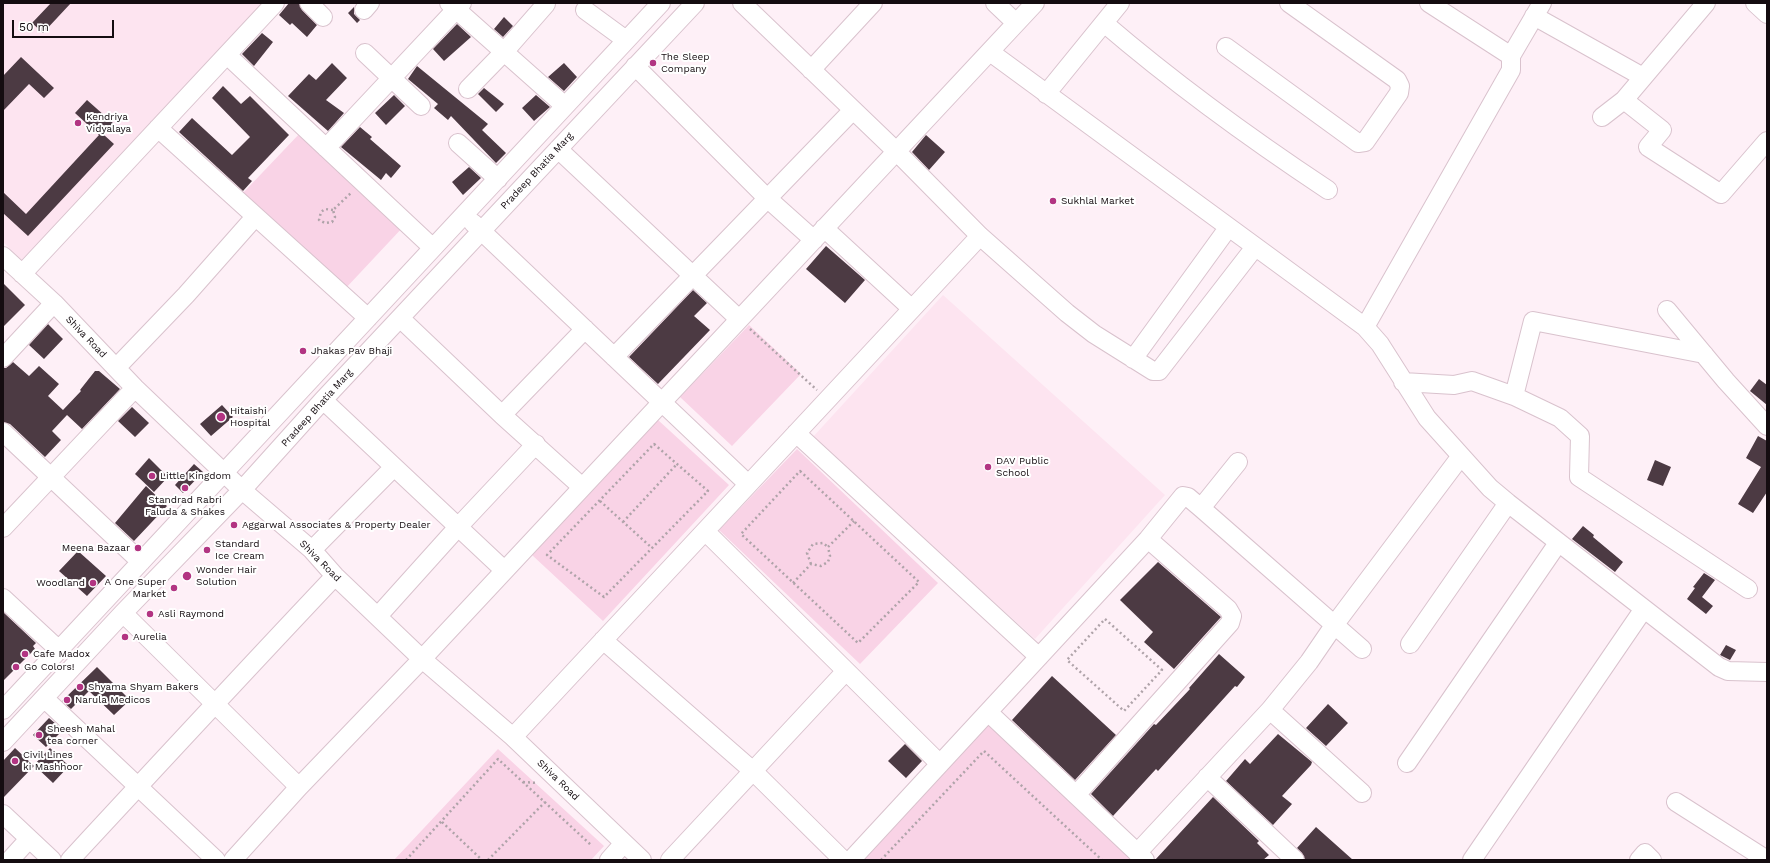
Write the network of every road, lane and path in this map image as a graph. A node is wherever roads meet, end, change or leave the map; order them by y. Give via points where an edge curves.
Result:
1 (275, 3) edge
2 (309, 3) edge
3 (661, 3) edge
4 (695, 3) edge
5 (742, 3) edge
6 (873, 3) edge
7 (995, 3) edge
8 (1035, 3) edge
9 (1120, 3) edge
10 (1289, 3) edge
11 (1429, 3) edge
12 (1706, 3) edge
13 (1755, 3) edge
14 (546, 4) edge
15 (456, 5) edge
16 (1538, 9) edge
17 (586, 10) dead end
18 (1767, 14) edge
19 (323, 17) dead end
20 (1016, 23) junction
21 (1104, 23) junction
22 (626, 40) junction
23 (1226, 47) dead end
24 (504, 52) junction
25 (990, 52) junction
26 (365, 53) dead end
27 (227, 55) junction
28 (1510, 56) junction
29 (635, 66) junction
30 (811, 70) junction
31 (1643, 77) junction
32 (391, 78) junction
33 (468, 88) dead end
34 (1046, 94) junction
35 (1624, 100) junction
36 (421, 106) dead end
37 (565, 106) junction
38 (853, 110) junction
39 (1602, 117) dead end
40 (158, 128) junction
41 (1767, 141) edge
42 (458, 144) dead end
43 (326, 148) junction
44 (558, 149) junction
45 (896, 152) junction
46 (498, 179) junction
47 (355, 189) dead end
48 (1328, 190) dead end
49 (767, 198) junction
50 (333, 210) junction
51 (464, 215) junction
52 (255, 217) junction
53 (1228, 228) junction
54 (481, 231) junction
55 (819, 234) junction
56 (980, 236) junction
57 (1255, 247) junction
58 (433, 248) junction
59 (3, 256) edge
60 (22, 274) junction
61 (693, 276) junction
62 (54, 303) junction
63 (912, 309) junction
64 (1667, 310) dead end
65 (368, 318) junction
66 (400, 318) junction
67 (739, 319) junction
68 (1365, 327) junction
69 (585, 329) junction
70 (1704, 354) junction
71 (614, 357) junction
72 (3, 358) edge
73 (1133, 359) junction
74 (116, 368) junction
75 (1403, 382) junction
76 (135, 388) junction
77 (1514, 396) junction
78 (827, 399) junction
79 (323, 400) junction
80 (662, 402) junction
81 (502, 415) junction
82 (1767, 426) edge
83 (3, 432) edge
84 (796, 433) junction
85 (536, 444) junction
86 (1461, 456) junction
87 (1238, 462) dead end
88 (677, 464) junction
89 (394, 467) junction
90 (224, 473) junction
91 (52, 478) junction
92 (748, 484) junction
93 (582, 487) junction
94 (242, 490) junction
95 (600, 501) junction
96 (1508, 504) junction
97 (1201, 508) junction
98 (854, 521) junction
99 (623, 522) junction
100 (458, 527) junction
101 (3, 528) edge
102 (705, 531) junction
103 (1148, 539) junction
104 (1558, 543) junction
105 (828, 547) junction
106 (652, 548) junction
107 (312, 550) junction
108 (141, 562) junction
109 (811, 564) junction
110 (504, 570) junction
111 (335, 576) junction
112 (793, 583) junction
113 (1748, 589) dead end
114 (3, 598) edge
115 (1644, 610) junction
116 (123, 613) junction
117 (378, 616) junction
118 (1335, 624) junction
119 (604, 640) junction
120 (1410, 644) dead end
121 (1362, 648) dead end
122 (59, 650) junction
123 (1039, 657) junction
124 (422, 659) junction
125 (1162, 670) joint
126 (846, 671) junction
127 (1767, 672) edge
128 (44, 698) junction
129 (214, 703) junction
130 (5, 705) edge
131 (1270, 710) junction
132 (988, 712) junction
133 (513, 737) junction
134 (3, 742) edge
135 (1407, 763) dead end
136 (940, 764) junction
137 (753, 771) junction
138 (1207, 777) junction
139 (138, 787) junction
140 (299, 787) junction
141 (1362, 793) dead end
142 (1076, 795) junction
143 (545, 802) junction
144 (1676, 802) dead end
145 (3, 814) edge
146 (442, 822) junction
147 (29, 839) junction
148 (624, 843) junction
149 (591, 845) dead end
150 (1745, 854) edge
151 (1141, 856) edge
152 (1478, 858) edge
153 (10, 860) edge
154 (52, 860) edge
155 (70, 860) edge
156 (216, 860) edge
157 (233, 860) edge
158 (406, 860) edge
159 (482, 860) edge
160 (488, 860) edge
161 (609, 860) edge
162 (642, 860) edge
163 (670, 860) edge
164 (843, 860) edge
165 (851, 860) edge
166 (881, 860) edge
167 (1102, 860) edge
168 (1295, 860) edge
169 (1639, 860) edge
170 (1652, 860) edge
171 (1767, 860) edge

1 - 27 street
2 - 19 street
3 - 22 street
4 - 29 street, Pradeep Bhatia Marg
5 - 30 street
6 - 30 street
7 - 20 street
8 - 20 street
9 - 21 street
10 - 23 street via 1397,80 1400,86 1399,93 1365,142 1358,143
11 - 28 street
12 - 31 street
13 - 18 street
14 - 24 street
15 - 24 street
15 - 32 street
16 - 28 street
16 - 31 street
17 - 22 street
20 - 25 street
21 - 34 street
21 - 48 street via 1153,64
22 - 37 street
24 - 33 street
24 - 37 street
25 - 34 street
25 - 45 street
26 - 32 street
27 - 40 street
27 - 43 street
28 - 68 street via 1511,70
29 - 44 street, Pradeep Bhatia Marg
29 - 49 street
30 - 38 street
31 - 35 street
32 - 36 street
32 - 43 street
34 - 53 street
35 - 39 street
35 - 41 street via 1662,130 1648,147 1721,194
37 - 46 street
38 - 45 street
38 - 49 street
40 - 52 street
40 - 60 street
42 - 46 street
43 - 58 street
44 - 54 street, Pradeep Bhatia Marg
44 - 61 street
45 - 55 street
45 - 56 street
46 - 51 street
47 - 50 path
49 - 55 street
49 - 61 street
50 - 50 path via 335,217 332,222 325,223 319,220 321,212 325,209
51 - 54 street
51 - 58 street
52 - 65 street
52 - 74 street via 186,295
53 - 57 street
53 - 73 street
54 - 66 street, Pradeep Bhatia Marg
54 - 69 street
55 - 63 street
55 - 67 street
56 - 63 street
56 - 73 street via 1067,313
57 - 68 street
57 - 73 street via 1159,371 1153,371
58 - 65 street
59 - 60 street, Shiva Road
60 - 62 street, Shiva Road
61 - 67 street
61 - 71 street
62 - 72 street
62 - 74 street, Shiva Road
63 - 78 street
64 - 70 street
65 - 90 street
66 - 79 street, Pradeep Bhatia Marg
66 - 81 street
67 - 78 path
67 - 80 street
68 - 75 street via 1380,344
69 - 71 street
69 - 81 street
70 - 77 street via 1533,321
70 - 82 street
71 - 80 street
74 - 76 street, Shiva Road
75 - 77 street via 1454,385 1472,381
75 - 86 street via 1427,418
76 - 90 street, Shiva Road
76 - 91 street
77 - 113 street via 1560,418 1580,436 1579,477
78 - 84 street
79 - 89 street
79 - 94 street, Pradeep Bhatia Marg
80 - 92 street
80 - 93 street
81 - 85 street
83 - 91 street
84 - 92 street
84 - 123 street
85 - 93 street
85 - 100 street
86 - 96 street
86 - 118 street
87 - 97 street
88 - 95 path via 654,444
88 - 99 path
88 - 106 path via 708,491
89 - 100 street
89 - 107 street
90 - 94 street, Shiva Road
90 - 108 street
91 - 101 street
91 - 108 street
92 - 102 street
93 - 110 street
94 - 107 street, Shiva Road
94 - 116 street, Pradeep Bhatia Marg
95 - 99 path
95 - 106 path via 547,555 604,597
96 - 104 street
96 - 120 street
97 - 103 street via 1183,496
97 - 118 street
98 - 105 path
98 - 112 path via 800,471 741,534
98 - 112 path via 919,582 858,643
99 - 106 path
100 - 110 street
100 - 117 street
102 - 119 street
102 - 126 street
103 - 123 street
103 - 142 street via 1228,609 1232,616 1230,623
104 - 115 street
104 - 135 street
105 - 109 path via 828,562 821,566
105 - 109 path via 813,544 807,553
107 - 111 street, Shiva Road
108 - 122 street
109 - 112 path
110 - 124 street
111 - 117 street, Shiva Road
111 - 129 street
114 - 122 street
115 - 127 street via 1719,668 1728,671
115 - 152 street
116 - 128 street, Pradeep Bhatia Marg
116 - 129 street
117 - 124 street, Shiva Road
118 - 121 street
118 - 131 street via 1309,662
119 - 133 street
119 - 137 street
122 - 130 street
123 - 132 street
124 - 133 street, Shiva Road
124 - 140 street
125 - 125 path via 1124,711 1067,660 1105,619
126 - 136 street
126 - 137 street
128 - 134 street, Pradeep Bhatia Marg
128 - 139 street
129 - 139 street
129 - 140 street
131 - 138 street
131 - 141 street
132 - 136 street
132 - 142 street
133 - 148 street, Shiva Road
136 - 165 street
137 - 163 street
137 - 164 street
138 - 151 street
138 - 168 street
139 - 155 street
139 - 156 street
140 - 157 street
142 - 151 street
143 - 146 path via 498,759
143 - 149 path
143 - 160 path
144 - 150 street
145 - 147 street
146 - 158 path
146 - 159 path
147 - 153 street
147 - 154 street
148 - 161 street
148 - 162 street, Shiva Road
150 - 171 street
166 - 167 path via 984,751
169 - 170 street via 1645,854

